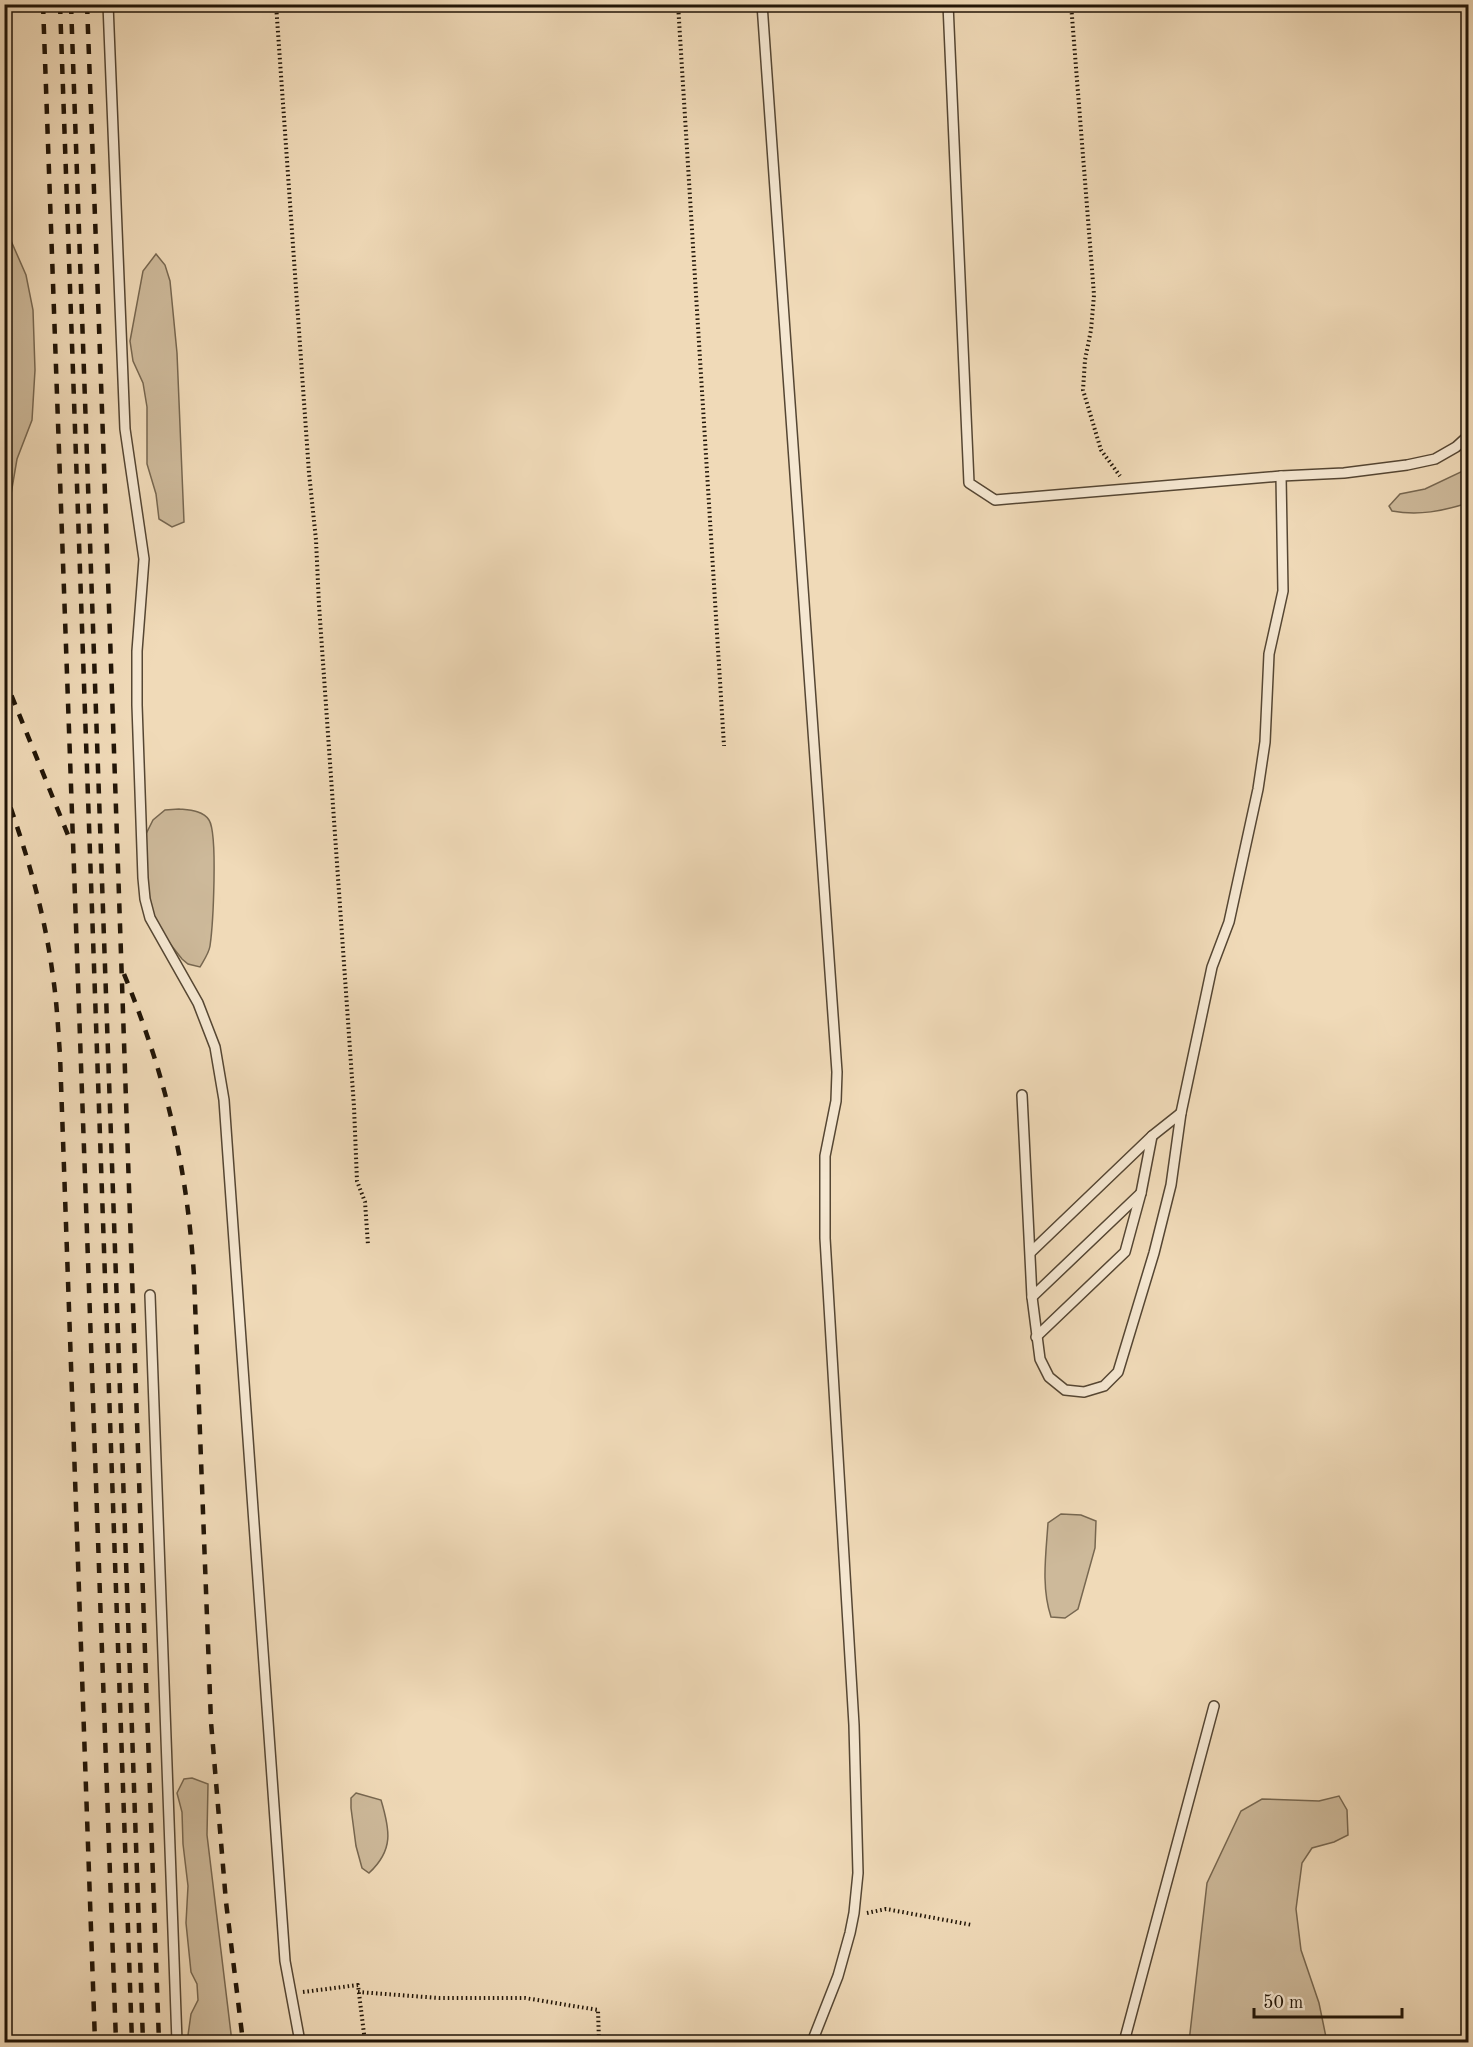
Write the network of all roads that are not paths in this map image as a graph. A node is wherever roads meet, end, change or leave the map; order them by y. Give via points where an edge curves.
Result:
1 (108, 4) edge
2 (762, 4) edge
3 (948, 4) edge
4 (1468, 436) edge
5 (1281, 476) junction
6 (1022, 1095) dead end
7 (1181, 1113) junction
8 (1152, 1136) junction
9 (1141, 1193) junction
10 (1031, 1252) junction
11 (150, 1295) dead end
12 (1032, 1297) junction
13 (1036, 1337) junction
14 (1214, 1706) dead end
15 (177, 2043) edge
16 (300, 2043) edge
17 (812, 2043) edge
18 (1124, 2043) edge

1 - 16 lane via 125,429 144,559 137,651 143,878 150,918 198,1003 215,1047 224,1100 284,1949
2 - 17 lane via 837,1072 836,1101 825,1156 825,1238 854,1725 858,1874 854,1913 838,1976
3 - 5 lane via 969,483 995,500
4 - 5 lane via 1435,459 1407,465
5 - 7 lane via 1283,591 1269,654 1265,742 1258,789 1229,922 1212,967
6 - 10 lane
7 - 8 lane
7 - 13 lane via 1171,1185 1118,1372 1104,1386 1084,1392 1065,1390 1049,1377
8 - 9 lane
8 - 10 lane
9 - 12 lane
9 - 13 lane via 1125,1252
10 - 12 lane
11 - 15 lane
12 - 13 lane
14 - 18 lane

